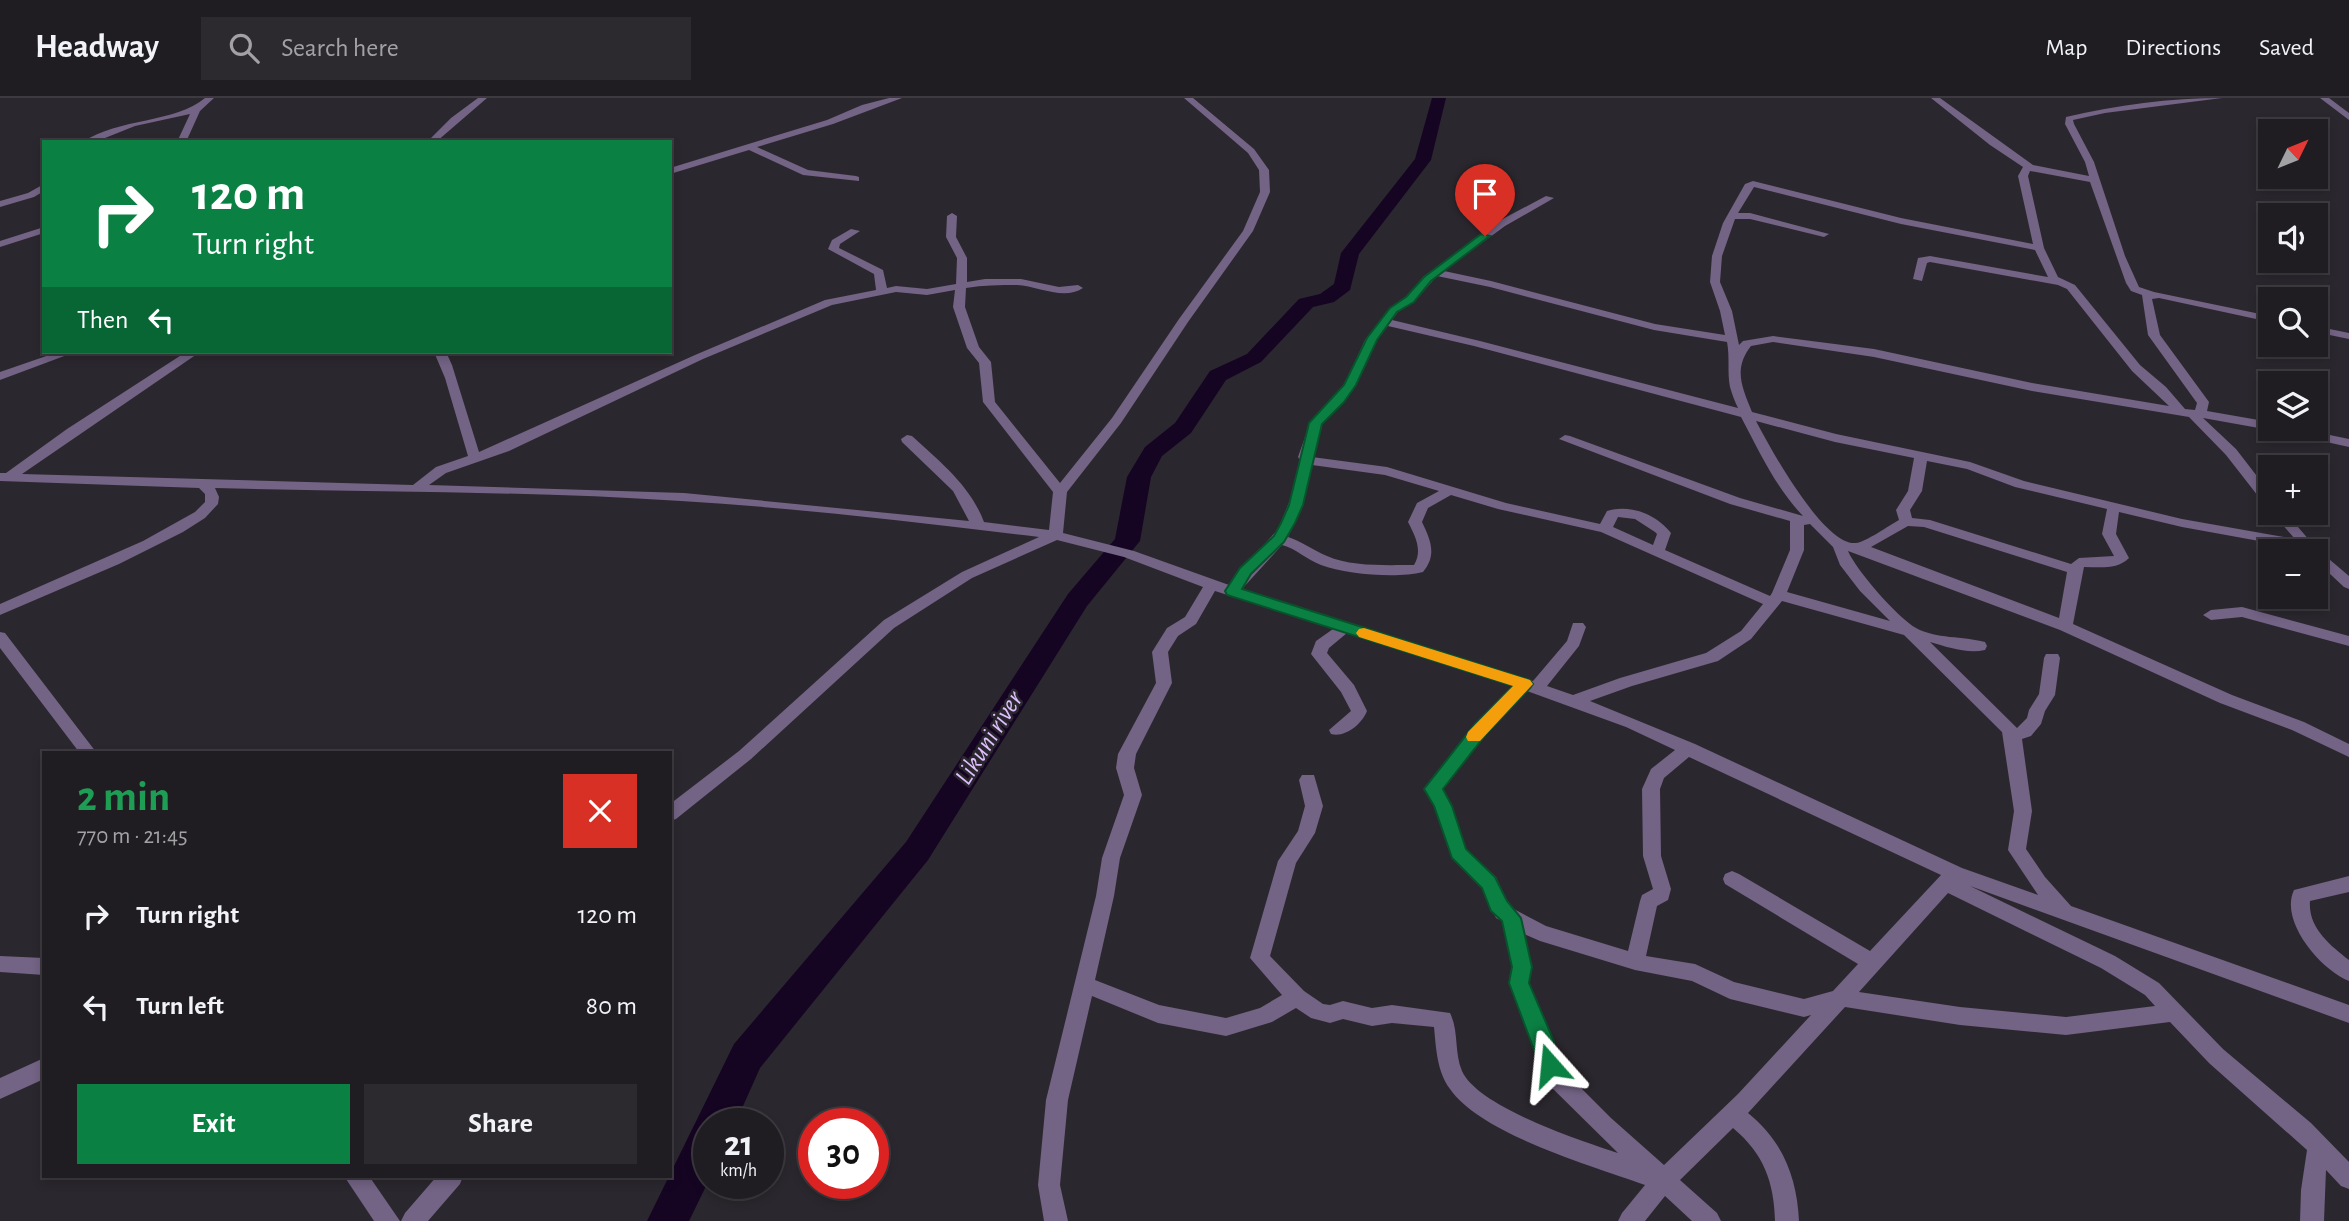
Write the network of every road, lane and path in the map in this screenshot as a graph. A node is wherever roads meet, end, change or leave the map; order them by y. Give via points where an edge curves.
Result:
1 (210, 98) edge
2 (483, 98) edge
3 (898, 98) edge
4 (1188, 98) edge
5 (1935, 98) edge
6 (2218, 98) edge
7 (2328, 101) edge
8 (2349, 105) edge
9 (196, 110) junction
10 (2349, 117) edge
11 (92, 140) edge
12 (182, 140) edge
13 (433, 140) edge
14 (750, 147) junction
15 (2031, 167) junction
16 (672, 171) edge
17 (856, 179) dead end
18 (2094, 180) junction
19 (42, 188) edge
20 (1549, 198) dead end
21 (0, 204) edge
22 (951, 216) dead end
23 (1732, 216) junction
24 (42, 231) edge
25 (855, 231) dead end
26 (1824, 234) dead end
27 (0, 244) edge
28 (2039, 248) junction
29 (1436, 273) junction
30 (1918, 279) dead end
31 (2059, 282) junction
32 (960, 288) junction
33 (1078, 288) dead end
34 (882, 291) junction
35 (2151, 295) junction
36 (2258, 317) edge
37 (1385, 322) junction
38 (2328, 332) edge
39 (2349, 336) edge
40 (1730, 339) junction
41 (63, 354) edge
42 (191, 354) edge
43 (441, 354) edge
44 (1737, 357) junction
45 (0, 376) edge
46 (2181, 412) junction
47 (1746, 414) junction
48 (2200, 414) junction
49 (2258, 424) edge
50 (2328, 438) edge
51 (907, 439) dead end
52 (1565, 439) dead end
53 (2349, 443) edge
54 (1922, 455) junction
55 (475, 458) junction
56 (1307, 460) junction
57 (4, 477) edge
58 (204, 485) junction
59 (2258, 487) edge
60 (414, 490) junction
61 (1448, 491) junction
62 (1060, 492) junction
63 (2114, 507) junction
64 (1797, 519) junction
65 (1906, 522) junction
66 (1817, 524) junction
67 (2290, 525) edge
68 (978, 526) junction
69 (1605, 529) junction
70 (1056, 535) junction
71 (1279, 539) junction
72 (2259, 539) edge
73 (2303, 539) edge
74 (1839, 545) junction
75 (1859, 548) junction
76 (1658, 550) junction
77 (2328, 564) edge
78 (2075, 570) junction
79 (1212, 584) junction
80 (2349, 584) edge
81 (1233, 591) junction
82 (1777, 599) junction
83 (0, 610) edge
84 (2211, 615) dead end
85 (2065, 626) junction
86 (1345, 627) junction
87 (1578, 627) dead end
88 (1908, 631) junction
89 (0, 637) edge
90 (2349, 641) edge
91 (1979, 646) dead end
92 (2052, 658) dead end
93 (1530, 686) junction
94 (1574, 701) junction
95 (1336, 730) dead end
96 (2013, 736) junction
97 (1689, 748) junction
98 (87, 751) edge
99 (2349, 751) edge
100 (1308, 780) dead end
101 (672, 812) edge
102 (1732, 878) dead end
103 (1950, 878) junction
104 (2349, 884) edge
105 (2067, 915) junction
106 (1511, 918) junction
107 (1635, 962) junction
108 (1873, 963) junction
109 (0, 964) edge
110 (42, 967) edge
111 (2349, 972) edge
112 (1084, 984) junction
113 (1297, 996) junction
114 (1842, 998) junction
115 (2175, 1012) junction
116 (2349, 1014) edge
117 (42, 1069) edge
118 (0, 1089) edge
119 (1732, 1114) junction
120 (2319, 1147) junction
121 (356, 1178) edge
122 (450, 1178) edge
123 (2349, 1178) edge
124 (1664, 1180) junction
125 (388, 1221) edge
126 (413, 1221) edge
127 (1056, 1221) edge
128 (1630, 1221) edge
129 (1709, 1221) edge
130 (1787, 1221) edge
131 (2312, 1221) edge

1 - 9 street
2 - 13 street
3 - 14 street
4 - 62 street via 1259,161 1265,192 1248,231 1118,420
5 - 15 street via 2001,150
6 - 18 street via 2105,110 2069,119
7 - 8 street
7 - 10 street
9 - 11 street via 132,124
9 - 12 street
14 - 16 street
14 - 17 street via 806,173
15 - 18 street
15 - 28 street via 2023,176
18 - 35 street via 2129,281 2135,289
19 - 21 street
20 - 29 street via 1502,224
22 - 32 street via 951,237 962,258
23 - 26 street
23 - 28 street via 1753,184
23 - 40 street via 1719,244 1715,282
24 - 27 street
25 - 34 street via 836,242 833,249 879,272
28 - 31 street
29 - 37 street
29 - 40 street via 1654,327
30 - 31 street via 1922,260 1930,259
31 - 46 street via 2070,287 2136,368
32 - 33 street via 1004,281 1059,290
32 - 34 street
32 - 62 street via 964,325 973,348 985,362 989,402
34 - 55 street via 829,302
35 - 36 street
35 - 48 street via 2146,297 2154,335 2203,401
37 - 47 street
37 - 56 street via 1350,385 1316,423
38 - 39 street
40 - 44 street
41 - 45 street
42 - 57 street
43 - 55 street
44 - 46 street via 1747,343 1773,340 1899,357 2032,387
44 - 47 street via 1736,387
46 - 48 street
47 - 54 street
47 - 66 street via 1770,460
48 - 49 street
48 - 59 street via 2195,418 2231,452
50 - 53 street
51 - 68 street via 946,472 968,500
52 - 64 street
54 - 63 street
54 - 65 street via 1915,491 1903,510
55 - 60 street via 441,470
56 - 61 street via 1387,471
56 - 71 street via 1296,505
57 - 58 street
58 - 60 street
58 - 83 street via 212,493 204,512 154,542
60 - 68 street via 684,497
61 - 69 street
61 - 71 street via 1422,506 1415,522 1426,545 1418,569 1374,570 1324,561
62 - 70 street
63 - 72 street
63 - 78 street via 2109,534 2122,558 2108,564 2087,561
64 - 66 street
64 - 82 street via 1797,550
65 - 75 street
65 - 78 street via 1925,523
66 - 74 street
67 - 73 street
68 - 70 street
69 - 76 street
69 - 76 street via 1612,514 1625,512 1659,527 1664,533
70 - 79 street via 1129,554
70 - 101 street via 967,575 889,624 755,746
71 - 81 street via 1245,571
74 - 75 street
74 - 88 street via 1847,565 1865,588
75 - 85 street
76 - 82 street
77 - 80 street
78 - 85 street
79 - 81 street
79 - 112 street via 1191,620 1172,632 1160,652 1164,683 1127,754 1125,768 1133,795 1111,858
81 - 86 street
82 - 88 street
82 - 94 street via 1746,635 1713,657
84 - 90 street via 2242,612
85 - 99 street
86 - 93 street
86 - 95 street via 1322,645 1319,653 1359,711
87 - 93 street via 1574,642
88 - 91 street
88 - 96 street
89 - 98 street
92 - 96 street via 2047,695 2035,720 2025,732
93 - 94 street
93 - 106 street via 1481,728 1433,789 1458,853 1489,882 1498,905
94 - 97 street
96 - 105 street via 2023,811 2017,850
97 - 103 street
97 - 107 street via 1657,774 1651,789 1652,856 1662,889 1661,895 1649,901
100 - 113 street via 1314,806 1306,833 1287,861 1260,958
102 - 108 street
103 - 105 street
103 - 108 street
103 - 115 street via 2108,962 2152,989
104 - 111 street via 2301,895 2299,906 2307,930 2323,952
105 - 116 street
106 - 107 street via 1540,933
106 - 124 street via 1522,967 1519,983 1555,1076
107 - 114 street via 1695,973 1730,990 1804,1008
108 - 114 street
109 - 110 street
112 - 113 street via 1158,1014 1226,1027 1265,1016
112 - 127 street via 1057,1100 1049,1185
113 - 124 street via 1318,1012 1329,1014 1343,1010 1372,1017 1392,1014 1443,1019 1457,1082 1484,1108 1522,1127
114 - 115 street via 2066,1026
114 - 119 street
115 - 120 street via 2216,1056
117 - 118 street
119 - 124 street
119 - 130 street via 1756,1132 1781,1171
120 - 123 street
120 - 131 street
121 - 125 street
122 - 126 street
124 - 128 street
124 - 129 street

